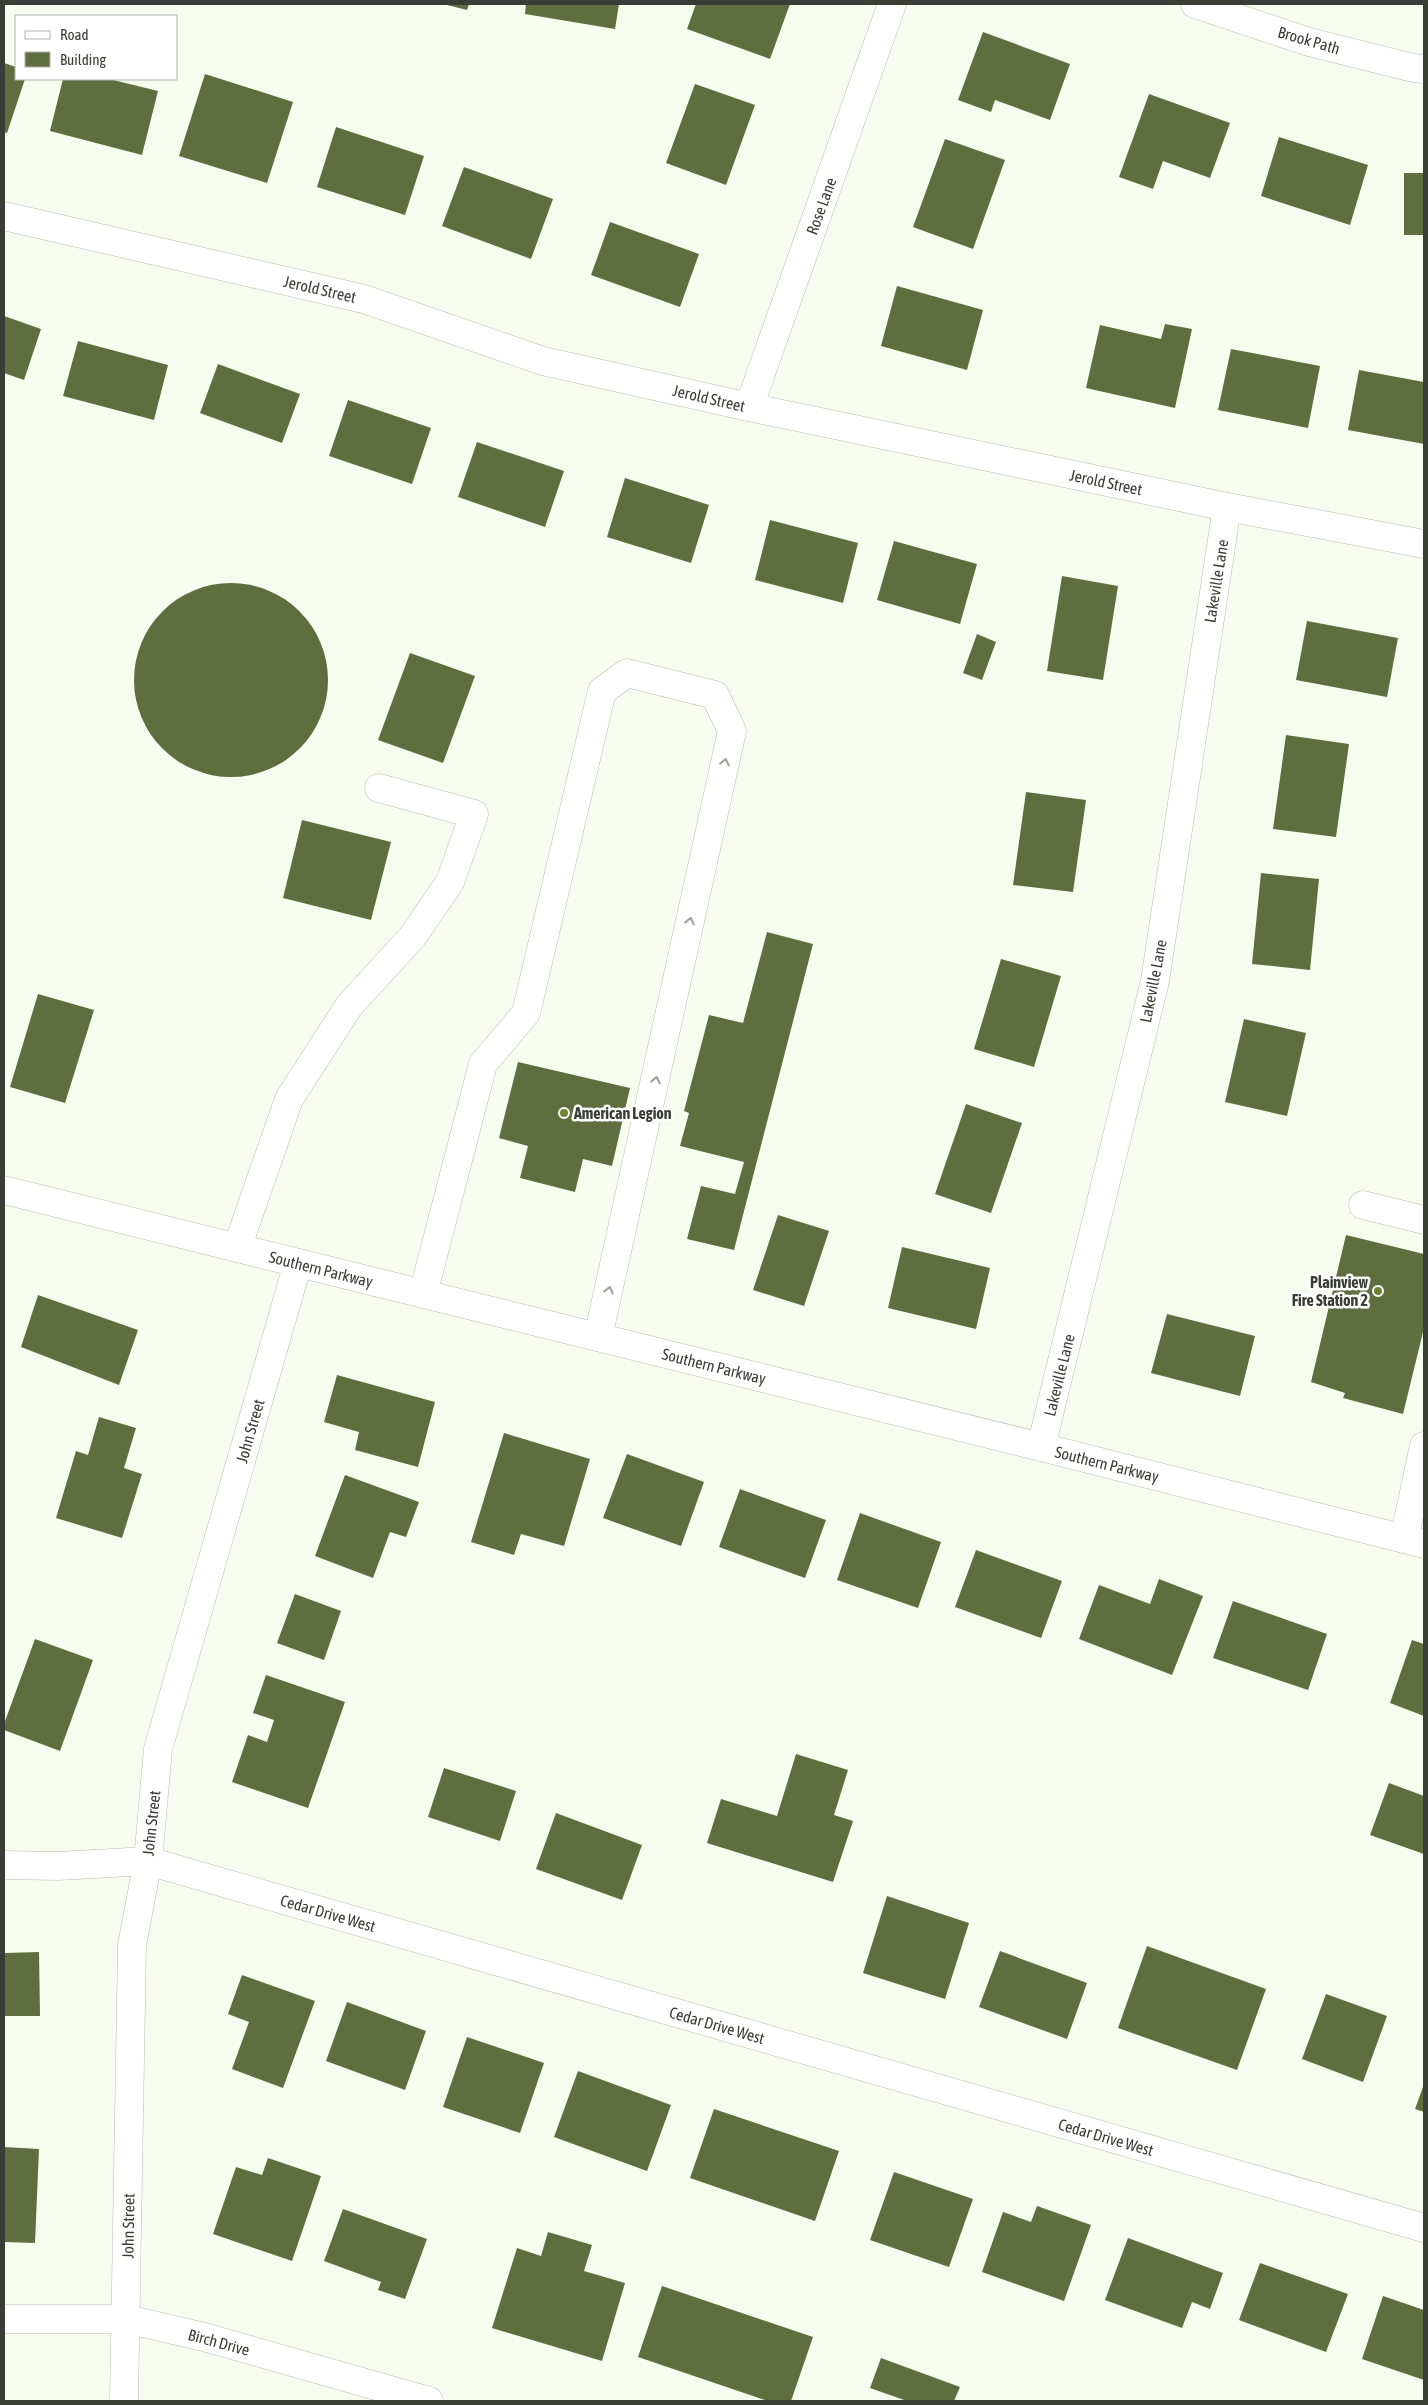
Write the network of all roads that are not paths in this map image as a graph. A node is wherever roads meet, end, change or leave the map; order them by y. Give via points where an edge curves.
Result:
1 (892, 4) edge
2 (1195, 4) edge
3 (1424, 69) edge
4 (4, 216) edge
5 (749, 407) junction
6 (1227, 507) junction
7 (1424, 544) edge
8 (379, 788) dead end
9 (4, 1190) edge
10 (1363, 1205) dead end
11 (1424, 1220) edge
12 (237, 1248) junction
13 (298, 1264) junction
14 (423, 1294) junction
15 (598, 1337) junction
16 (1424, 1446) edge
17 (1041, 1447) junction
18 (1414, 1542) edge
19 (148, 1861) junction
20 (4, 1865) edge
21 (1424, 2228) edge
22 (4, 2319) edge
23 (126, 2320) junction
24 (124, 2401) edge
25 (429, 2401) edge

1 - 5 street, Rose Lane
2 - 3 street, Brook Path via 1309,42
4 - 5 street, Jerold Street via 364,299 543,361
5 - 6 street, Jerold Street
6 - 7 street, Jerold Street
6 - 17 street, Lakeville Lane via 1155,981
8 - 12 street via 474,814 450,882 413,936 349,1006 289,1099
9 - 12 street, Southern Parkway
10 - 11 street
12 - 13 street, Southern Parkway
13 - 14 street, Southern Parkway
13 - 19 street, John Street via 158,1749
14 - 15 street, Southern Parkway
15 -> 14 street via 732,731 715,695 627,673 602,691 526,1013 483,1064
15 - 17 street, Southern Parkway
16 - 18 street
17 - 18 street, Southern Parkway
19 - 20 street, Cedar Drive West
19 - 21 street, Cedar Drive West
19 - 23 street, John Street via 132,1946
22 - 23 street, Birch Drive
23 - 24 street, John Street
23 - 25 street, Birch Drive via 204,2337

